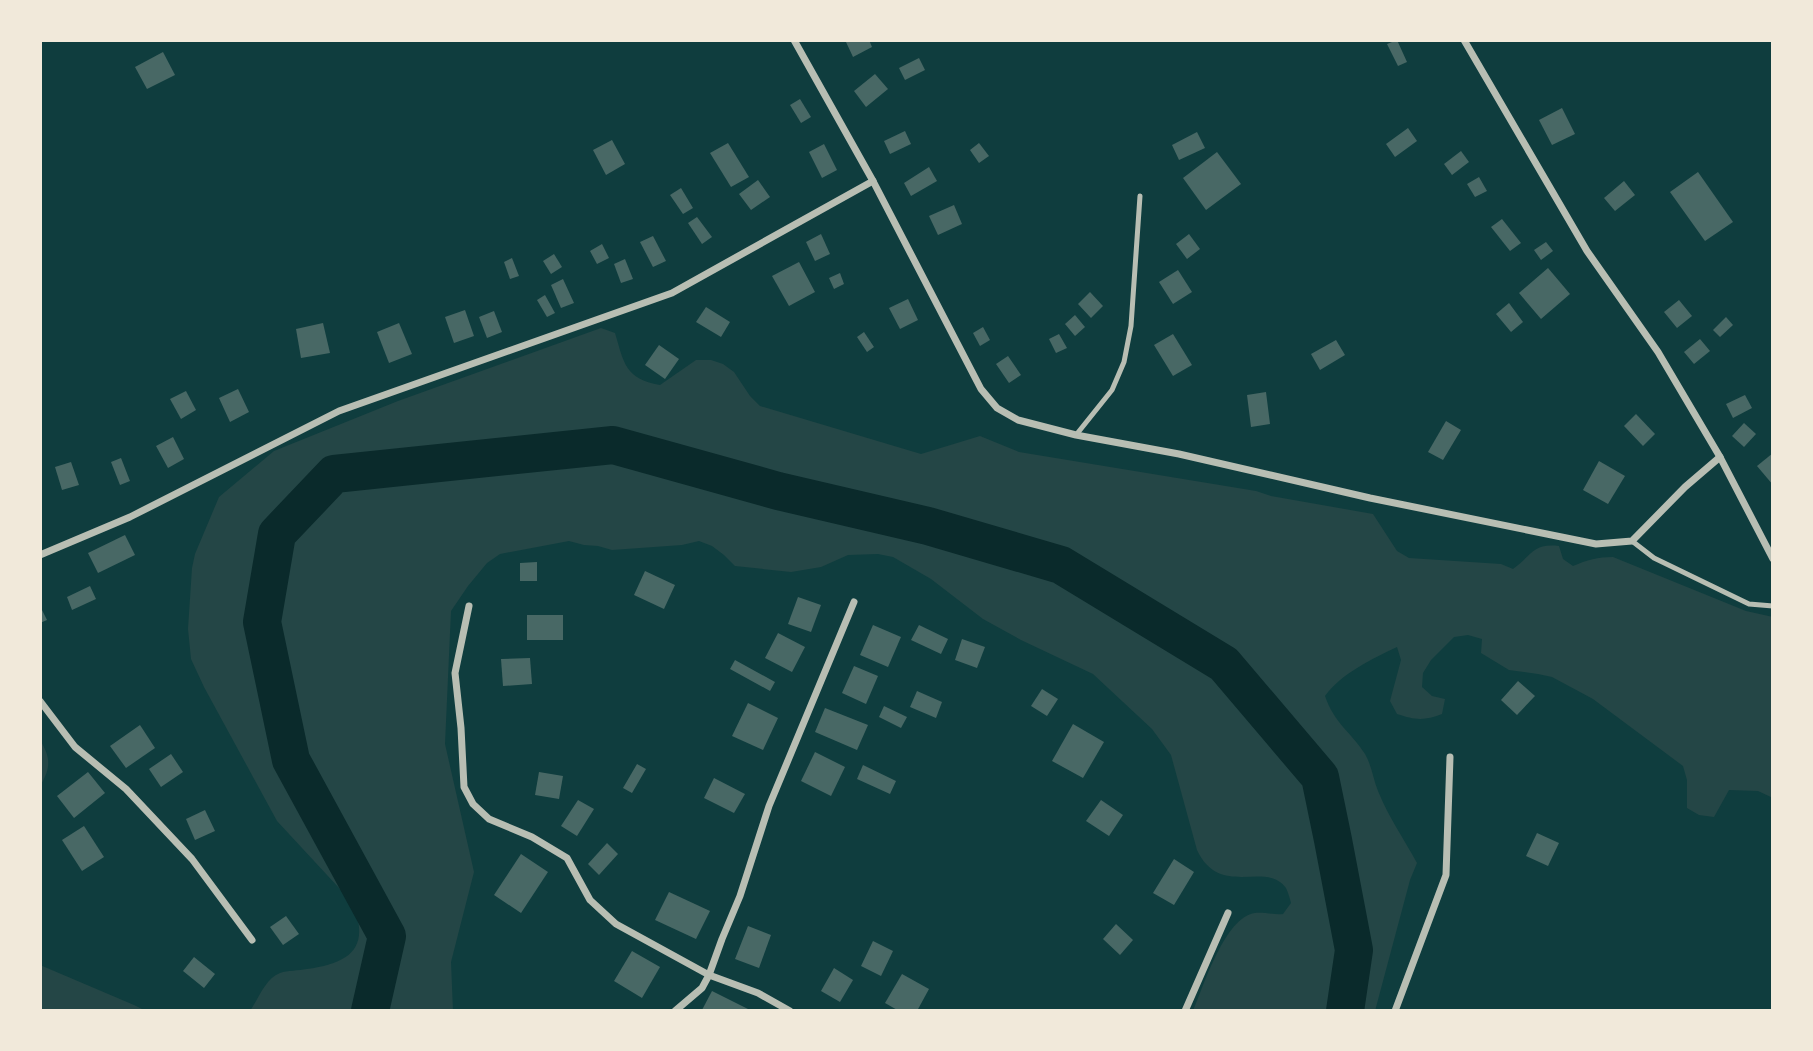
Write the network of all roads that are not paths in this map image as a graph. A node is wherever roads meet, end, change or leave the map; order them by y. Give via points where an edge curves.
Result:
1 (794, 40) edge
2 (1464, 40) edge
3 (873, 181) junction
4 (1140, 196) dead end
5 (1076, 435) junction
6 (1720, 457) junction
7 (1632, 541) junction
8 (40, 555) edge
9 (1773, 559) edge
10 (854, 602) dead end
11 (469, 606) dead end
12 (1773, 606) edge
13 (40, 701) edge
14 (1450, 757) dead end
15 (1228, 913) dead end
16 (252, 940) dead end
17 (709, 975) junction
18 (676, 1011) edge
19 (790, 1011) edge
20 (1185, 1011) edge
21 (1395, 1011) edge

1 - 3 street
2 - 6 street via 1587,251 1658,352
3 - 5 street via 981,389 998,408 1018,420
3 - 8 street via 672,293 339,411 130,517
4 - 5 lane via 1131,326 1124,362 1112,390
5 - 7 street via 1596,544
6 - 7 street
6 - 9 street
7 - 12 lane via 1654,558 1749,604
10 - 17 street via 769,806
11 - 17 street via 455,673 464,787 473,804 489,819 567,858 590,900 616,924
13 - 16 street via 75,747 126,789 192,859
14 - 21 street via 1447,875
15 - 20 street
17 - 18 street via 702,988
17 - 19 street

